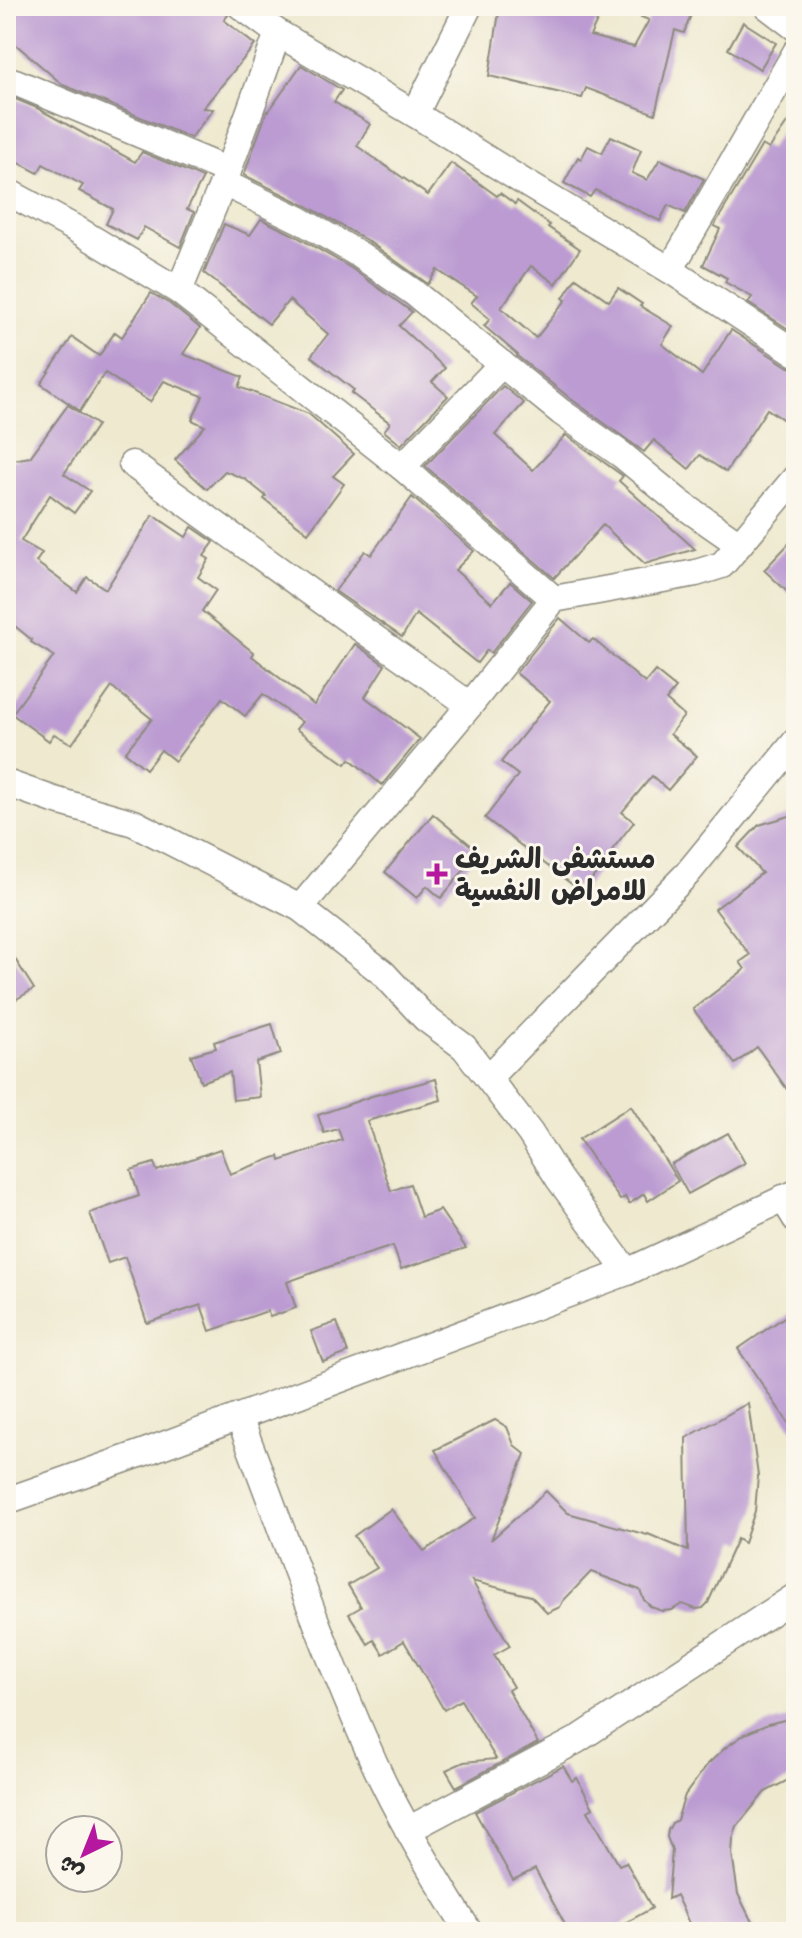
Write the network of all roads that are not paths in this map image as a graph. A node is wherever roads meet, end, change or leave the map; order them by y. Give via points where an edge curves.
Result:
1 (241, 6) edge
2 (469, 6) edge
3 (767, 6) edge
4 (796, 28) edge
5 (278, 33) junction
6 (796, 52) edge
7 (6, 83) edge
8 (415, 114) junction
9 (226, 177) junction
10 (6, 191) edge
11 (670, 270) junction
12 (179, 291) junction
13 (796, 353) edge
14 (502, 364) junction
15 (132, 464) dead end
16 (402, 467) junction
17 (796, 477) edge
18 (739, 544) junction
19 (554, 599) junction
20 (470, 705) junction
21 (796, 741) edge
22 (6, 783) edge
23 (300, 908) junction
24 (488, 1078) junction
25 (792, 1203) edge
26 (627, 1272) junction
27 (239, 1417) junction
28 (6, 1501) edge
29 (796, 1596) edge
30 (408, 1830) junction
31 (469, 1932) edge

1 - 5 street
2 - 8 street
3 - 4 street
5 - 8 street
5 - 9 street
6 - 11 street
7 - 9 street via 15,82
8 - 11 street
9 - 12 street
9 - 14 street via 360,255
10 - 12 street
11 - 13 street
12 - 16 street
14 - 16 street
14 - 18 street
15 - 20 street
16 - 19 street
17 - 18 street
18 - 19 street via 722,565 696,573
19 - 20 street
20 - 23 street
21 - 24 street via 687,874
22 - 23 street via 134,823
23 - 24 street via 383,973 425,1018 464,1047
24 - 26 street
25 - 26 street
26 - 27 street
27 - 28 street
27 - 30 street via 369,1753
29 - 30 street via 577,1740
30 - 31 street

